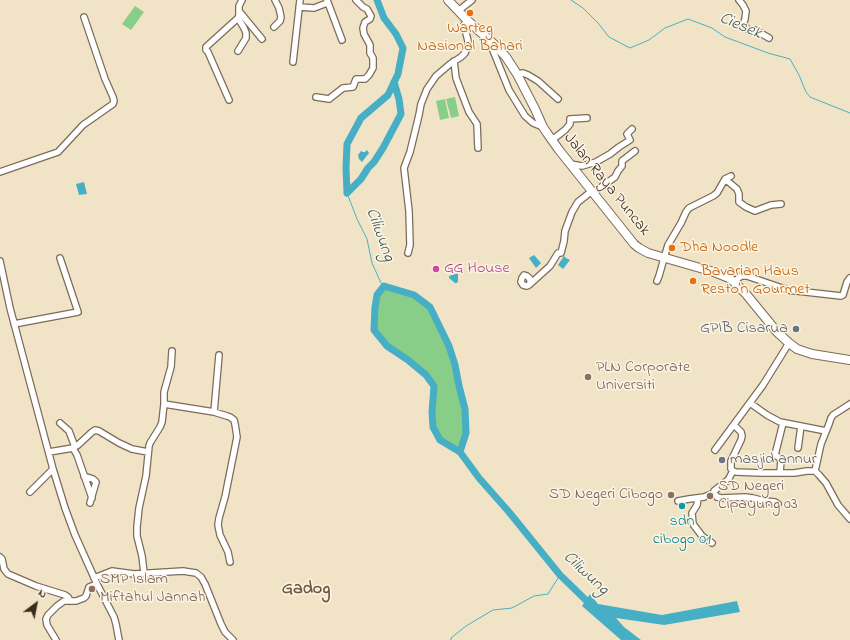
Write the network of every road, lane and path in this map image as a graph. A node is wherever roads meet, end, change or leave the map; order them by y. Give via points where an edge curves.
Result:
1 (242, 0) edge
2 (275, 0) edge
3 (300, 0) edge
4 (356, 0) edge
5 (448, 0) edge
6 (472, 0) edge
7 (738, 0) edge
8 (327, 1) edge
9 (299, 7) junction
10 (239, 11) junction
11 (458, 11) junction
12 (84, 17) dead end
13 (238, 18) junction
14 (467, 20) junction
15 (274, 27) dead end
16 (768, 38) dead end
17 (262, 39) dead end
18 (342, 40) dead end
19 (492, 48) dead end
20 (238, 51) dead end
21 (454, 61) junction
22 (292, 62) dead end
23 (517, 74) junction
24 (316, 97) dead end
25 (558, 99) dead end
26 (229, 100) dead end
27 (587, 118) dead end
28 (543, 127) junction
29 (632, 129) dead end
30 (552, 140) junction
31 (478, 148) dead end
32 (635, 151) dead end
33 (570, 164) junction
34 (0, 172) edge
35 (731, 176) dead end
36 (725, 179) junction
37 (593, 192) junction
38 (781, 204) dead end
39 (408, 253) dead end
40 (60, 258) dead end
41 (664, 258) junction
42 (0, 260) edge
43 (850, 278) edge
44 (657, 281) dead end
45 (734, 282) junction
46 (530, 284) dead end
47 (14, 324) junction
48 (789, 343) junction
49 (172, 351) dead end
50 (219, 355) dead end
51 (850, 360) edge
52 (750, 403) junction
53 (164, 404) junction
54 (850, 404) edge
55 (214, 412) junction
56 (60, 423) dead end
57 (783, 423) junction
58 (734, 425) junction
59 (801, 426) junction
60 (826, 431) junction
61 (74, 448) junction
62 (798, 448) dead end
63 (715, 450) dead end
64 (49, 452) junction
65 (148, 452) junction
66 (53, 469) junction
67 (733, 471) junction
68 (814, 471) junction
69 (780, 473) junction
70 (84, 476) junction
71 (30, 492) dead end
72 (714, 493) junction
73 (698, 498) junction
74 (678, 501) dead end
75 (778, 504) dead end
76 (850, 519) edge
77 (712, 543) dead end
78 (0, 557) edge
79 (230, 562) dead end
80 (2, 568) edge
81 (144, 573) junction
82 (96, 581) junction
83 (70, 600) junction
84 (56, 640) edge
85 (119, 640) edge
86 (232, 640) edge

1 - 10 street
2 - 15 street via 281,17
3 - 9 street
4 - 24 street via 367,9 370,16 363,28 373,58 373,68 365,79 357,79 353,87 343,88 329,99
5 - 11 highway, Jalan Raya Puncak
6 - 11 street
7 - 16 street via 745,9 743,26
8 - 9 street via 314,8
8 - 18 street
9 - 22 street
10 - 13 street
10 - 17 street
11 - 14 highway, Jalan Raya Puncak
12 - 34 street via 113,97 113,104 83,125 58,152
13 - 20 street via 246,33 246,38
13 - 26 street via 206,47
14 - 21 street via 464,25 467,49 463,56
14 - 23 highway, Jalan Raya Puncak via 501,51
19 - 28 street via 509,90 521,110 529,121
21 - 31 street via 456,78 469,112 477,124
21 - 39 street via 436,76 420,104 404,168 409,211
23 - 25 street via 523,73 538,81
23 - 28 highway, Jalan Raya Puncak
27 - 30 street via 570,119 568,128
28 - 30 highway, Jalan Raya Puncak
29 - 33 street via 627,134 630,140 596,162 582,166
30 - 33 highway, Jalan Raya Puncak
32 - 37 street via 622,161 622,166 615,177
33 - 37 highway, Jalan Raya Puncak
35 - 36 street
36 - 38 street via 737,189 740,204 753,210
36 - 41 street via 717,193 689,208 668,245
37 - 41 highway, Jalan Raya Puncak via 634,244 648,253
37 - 46 street via 578,202 572,212 561,253 558,253 550,266
40 - 47 street via 78,312
41 - 44 street
41 - 45 highway, Jalan Raya Puncak via 714,272
42 - 47 street
43 - 45 street via 841,296 788,290 746,276 741,276
45 - 48 highway, Jalan Raya Puncak
47 - 64 street
48 - 51 highway, Jalan Raya Puncak via 812,354
48 - 52 street
49 - 53 street
50 - 55 street
52 - 57 street
52 - 58 street
53 - 55 street
53 - 65 street via 161,425 150,443
54 - 60 street via 833,415
55 - 79 street via 230,417 236,427 237,438 218,525
56 - 61 street via 69,431
57 - 59 street
57 - 69 street via 775,455 781,459
58 - 63 street
58 - 67 street via 742,436 731,461
59 - 60 street
59 - 62 street
60 - 68 street
61 - 64 street
61 - 65 street via 96,430 132,449
61 - 70 street
64 - 66 street
65 - 81 street via 137,527
66 - 71 street
66 - 82 street via 75,536
67 - 69 street
67 - 72 street via 728,480
68 - 69 street
68 - 76 street via 826,483
70 - 70 street via 96,481 91,500
72 - 73 street
72 - 75 street via 721,498 746,497
73 - 74 street
73 - 77 street via 692,512 693,524 702,536
78 - 80 street via 3,561
80 - 83 street via 6,574 65,595
81 - 82 street via 112,571
81 - 86 street via 183,571 199,575 222,627
82 - 83 street via 84,598
82 - 85 street via 114,617
83 - 84 street via 61,603 46,619 47,628

